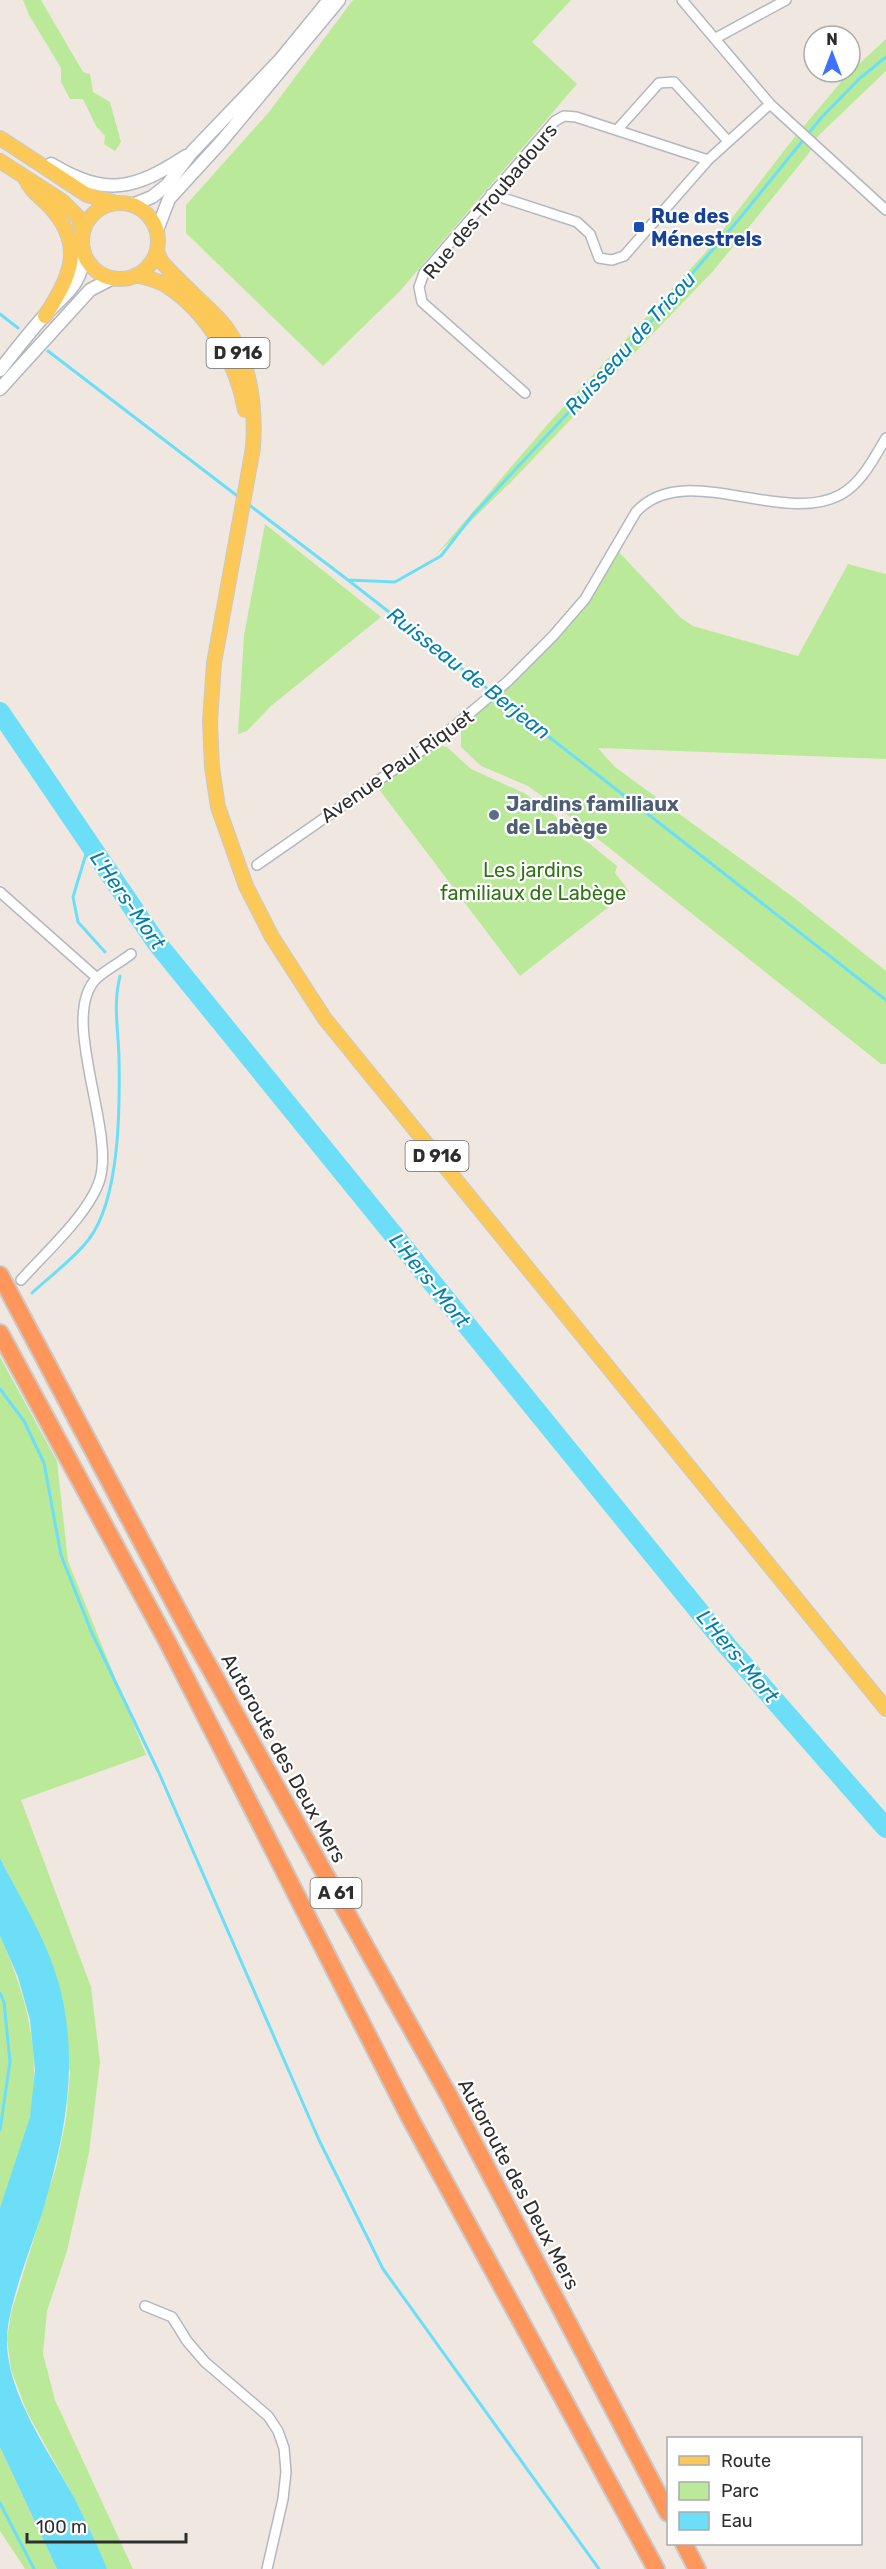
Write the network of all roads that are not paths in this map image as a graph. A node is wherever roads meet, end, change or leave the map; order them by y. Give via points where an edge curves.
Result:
1 (329, 0) edge
2 (339, 0) edge
3 (682, 0) edge
4 (786, 0) edge
5 (716, 38) junction
6 (770, 104) junction
7 (617, 130) junction
8 (0, 138) edge
9 (728, 141) junction
10 (13, 147) junction
11 (192, 152) junction
12 (708, 159) junction
13 (0, 161) edge
14 (26, 180) junction
15 (491, 194) junction
16 (115, 203) junction
17 (132, 205) junction
18 (886, 210) edge
19 (157, 230) junction
20 (83, 231) junction
21 (84, 251) junction
22 (156, 251) junction
23 (136, 275) junction
24 (113, 278) junction
25 (45, 316) junction
26 (0, 370) edge
27 (0, 389) edge
28 (525, 393) dead end
29 (886, 438) edge
30 (248, 481) junction
31 (257, 865) dead end
32 (0, 892) edge
33 (131, 954) dead end
34 (97, 978) junction
35 (0, 1275) edge
36 (21, 1280) dead end
37 (0, 1333) edge
38 (886, 1708) edge
39 (145, 2306) dead end
40 (667, 2509) edge
41 (685, 2545) edge
42 (267, 2569) edge
43 (656, 2569) edge
44 (697, 2569) edge

1 - 11 main road via 280,60
2 - 19 main road via 169,199
3 - 5 street
4 - 5 street
5 - 6 street
6 - 9 street
6 - 18 street
7 - 9 street via 659,83 674,82
7 - 12 street, Rue des Troubadours
7 - 15 street, Rue des Troubadours via 564,116 555,121
8 - 10 main road
9 - 12 street
10 - 11 main road via 26,149 80,181 105,186 151,177
10 - 16 main road via 87,195
11 - 17 main road via 167,185
12 - 15 street via 624,256 612,260 599,258 590,234 577,222
13 - 14 main road
14 - 20 main road via 67,205 78,217
14 - 25 main road via 31,191 60,219 71,246 65,284
15 - 28 street, Rue des Troubadours via 424,273 419,287 422,302
16 - 17 main road
16 - 20 main road via 95,212
17 - 19 main road via 143,210
19 - 22 main road
20 - 21 main road
21 - 24 main road via 95,269
21 - 25 main road via 83,265 72,290
22 - 23 main road via 145,269
22 - 30 main road, D 916 via 166,267 220,321 240,358 251,388 255,417
23 - 24 main road
23 - 30 main road, D 916 via 178,294 219,342 242,394
24 - 27 main road via 90,290
25 - 26 main road
29 - 31 street, Avenue Paul Riquet via 867,470 850,488 819,501 672,491 646,500 585,599 508,681 481,706
30 - 38 main road, D 916 via 214,663 210,748 218,807 229,844 261,918 325,1019
32 - 34 street
33 - 34 street
34 - 36 street via 87,998 83,1026 104,1154 99,1182 78,1215
35 - 40 highway, Autoroute des Deux Mers / A 61 via 188,1629 448,2094
37 - 43 highway, A 61 via 167,1641 410,2118
39 - 42 street via 172,2317 205,2362 268,2416 278,2431 286,2472
41 - 44 highway

